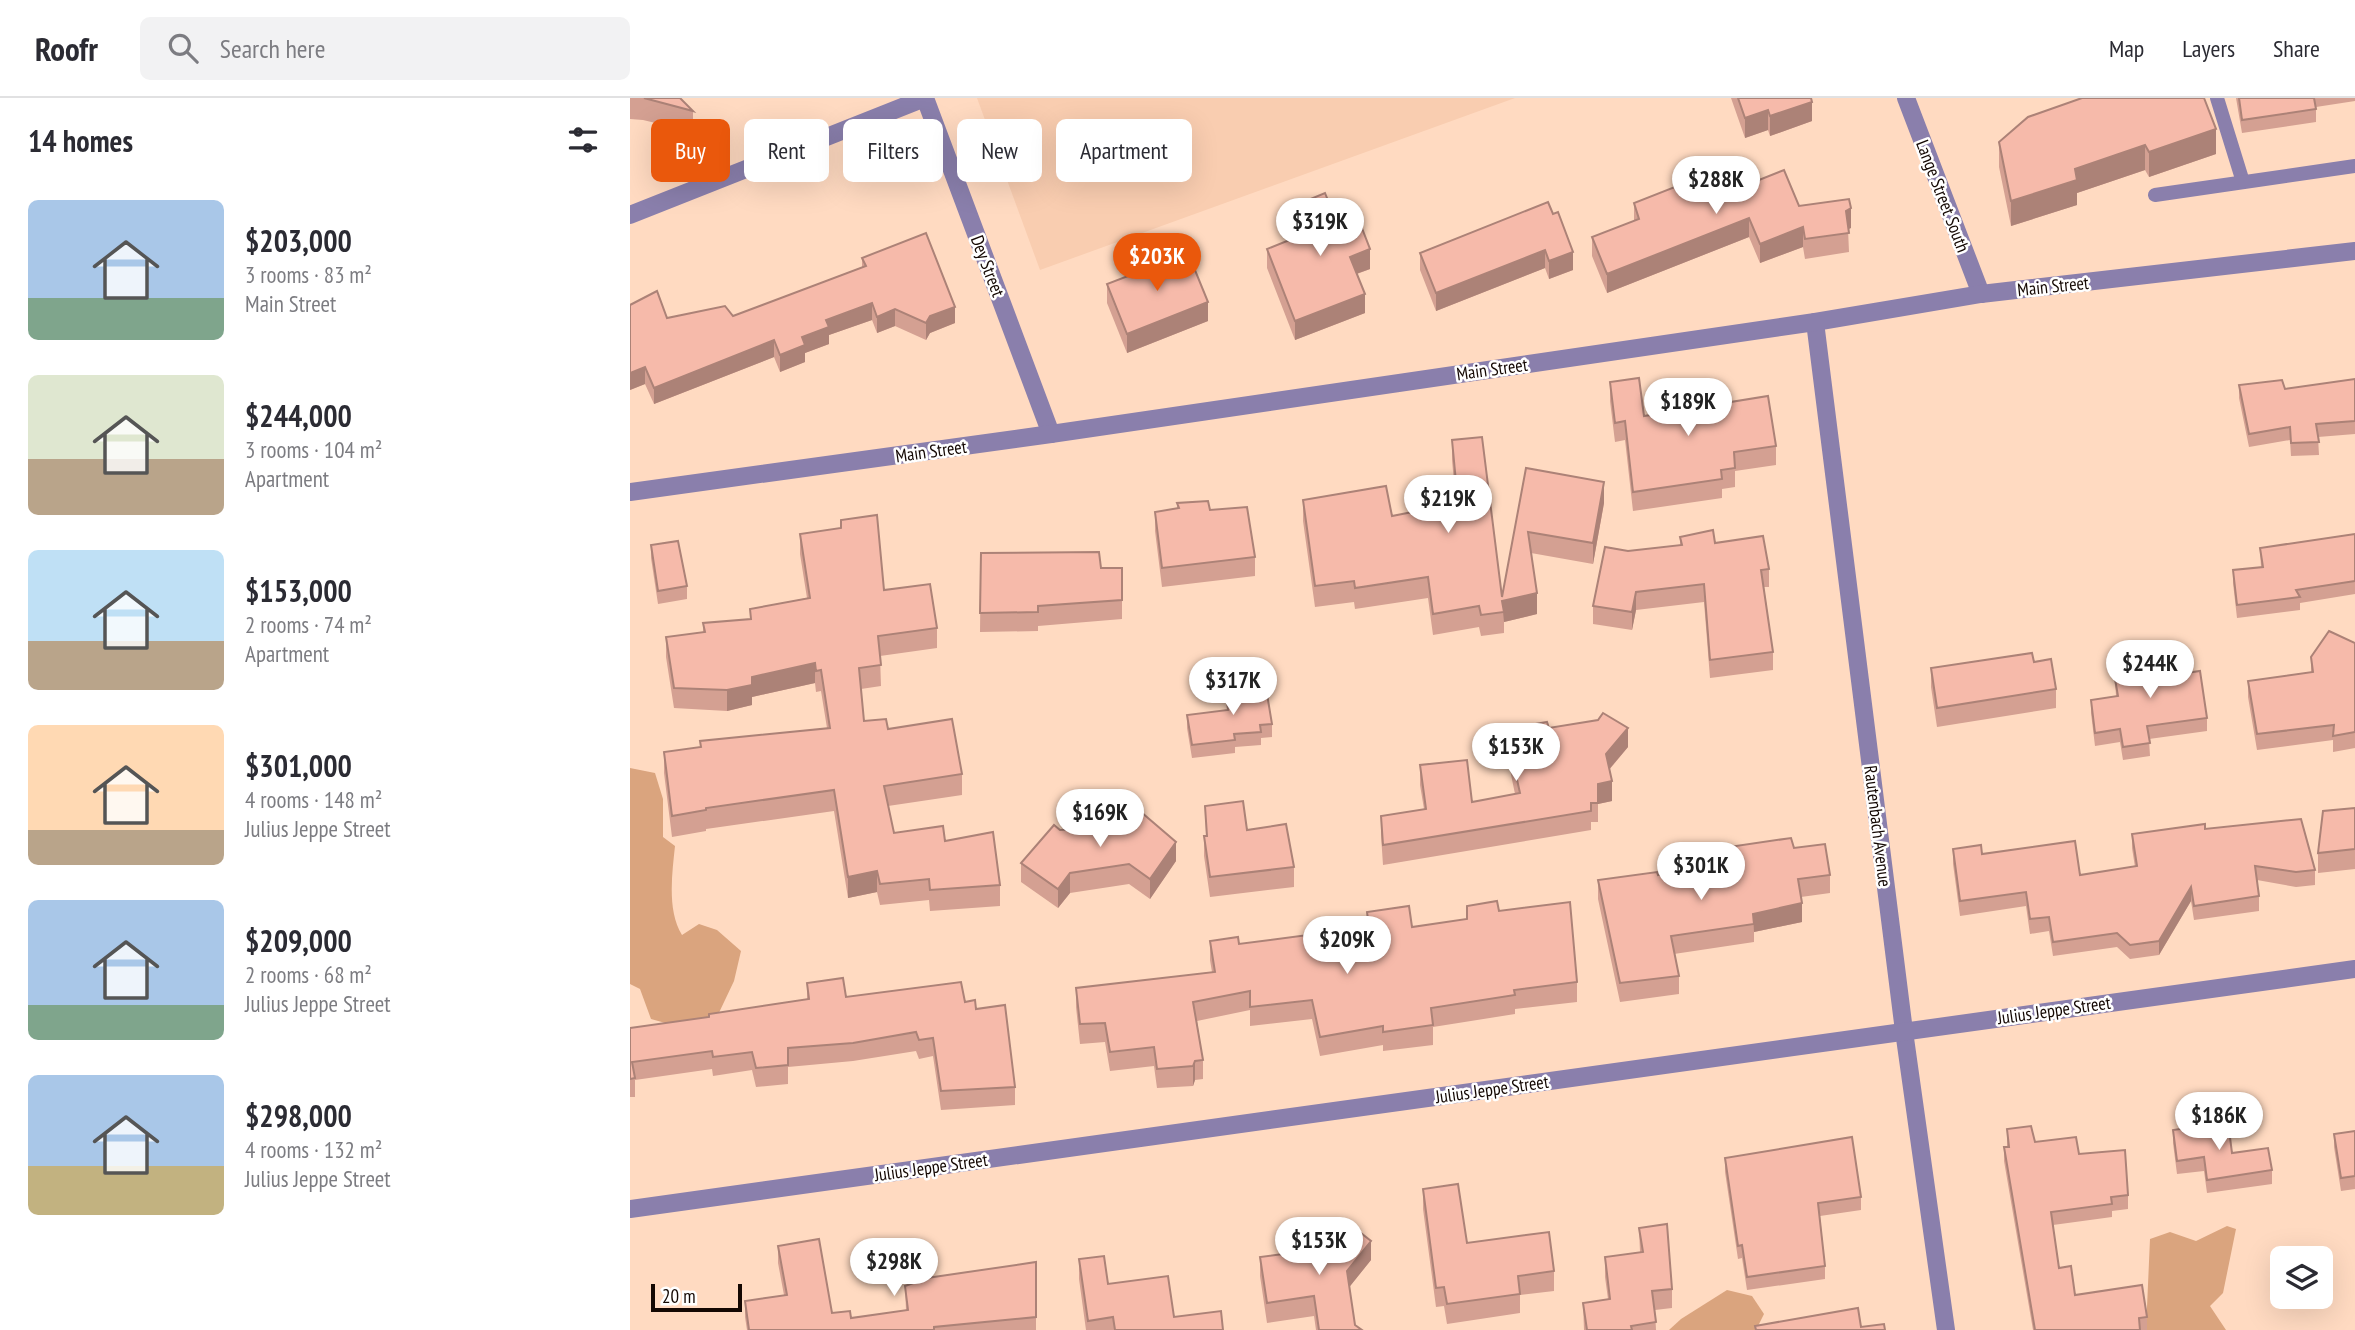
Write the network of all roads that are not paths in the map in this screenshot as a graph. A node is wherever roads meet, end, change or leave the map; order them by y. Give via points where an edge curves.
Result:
1 (925, 98) edge
2 (1906, 98) edge
3 (2217, 98) edge
4 (2355, 166) edge
5 (2243, 182) junction
6 (2155, 195) dead end
7 (630, 215) edge
8 (2355, 251) edge
9 (1981, 294) junction
10 (1815, 322) junction
11 (1051, 434) junction
12 (630, 492) edge
13 (2355, 969) edge
14 (1904, 1031) junction
15 (630, 1209) edge
16 (1946, 1330) edge

1 - 7 street
1 - 11 street, Dey Street
2 - 9 street, Lange Street South
3 - 5 lane
4 - 5 lane
5 - 6 lane
8 - 9 street, Main Street
9 - 10 street, Main Street
10 - 11 street, Main Street
10 - 14 street, Rautenbach Avenue
11 - 12 street, Main Street
13 - 14 street, Julius Jeppe Street
14 - 15 street, Julius Jeppe Street
14 - 16 street, Rautenbach Avenue

